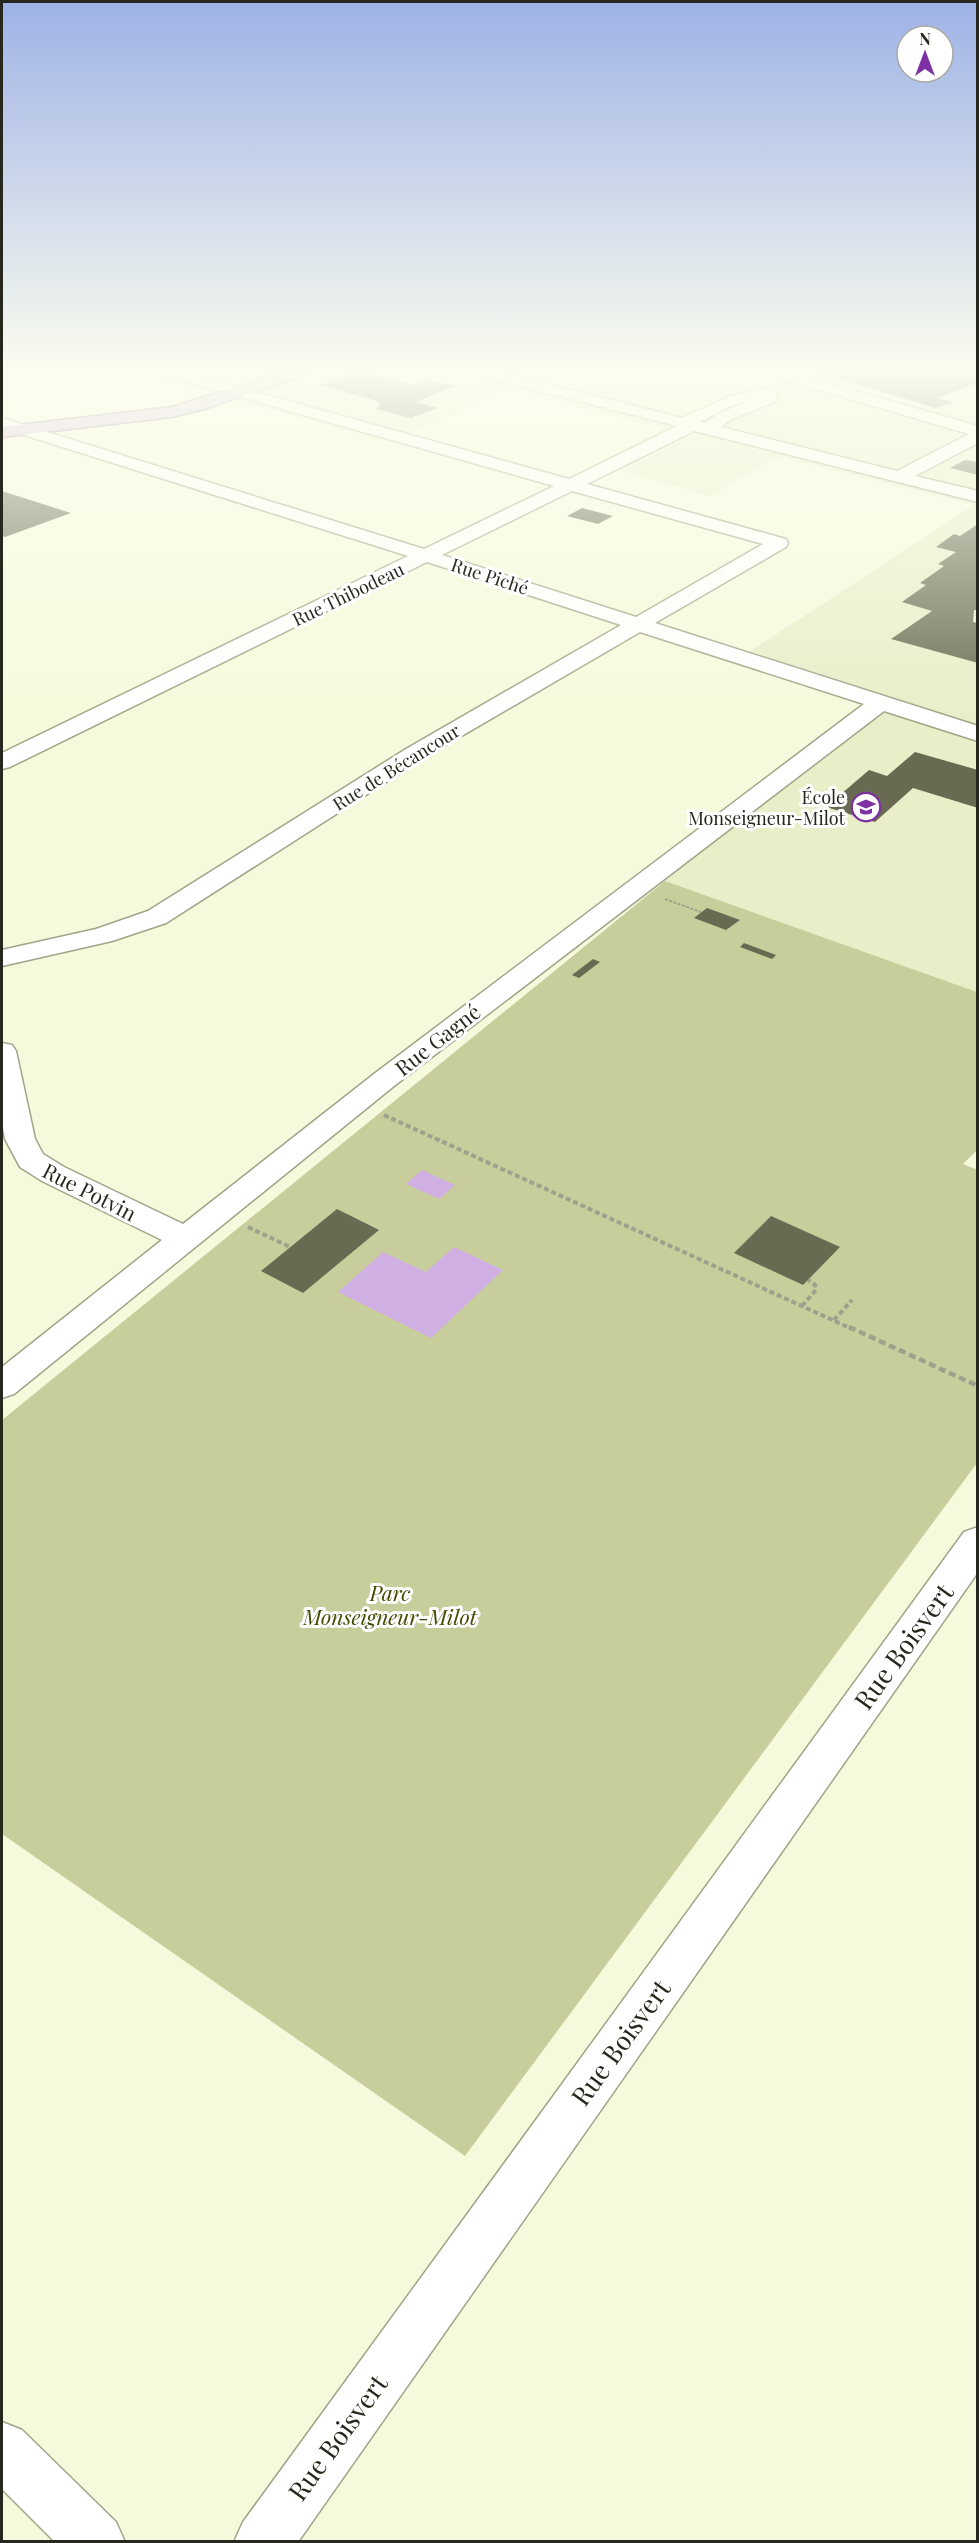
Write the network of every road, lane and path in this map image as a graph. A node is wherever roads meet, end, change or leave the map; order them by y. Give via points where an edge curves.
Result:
1 (209, 488) edge
2 (566, 488) edge
3 (575, 488) edge
4 (942, 488) edge
5 (978, 497) edge
6 (427, 556) junction
7 (638, 624) junction
8 (880, 703) junction
9 (978, 734) edge
10 (2, 762) edge
11 (2, 958) edge
12 (2, 1051) edge
13 (356, 1103) junction
14 (219, 1213) junction
15 (187, 1239) junction
16 (290, 1247) dead end
17 (808, 1280) dead end
18 (852, 1300) dead end
19 (802, 1306) junction
20 (834, 1320) junction
21 (2, 1385) edge
22 (978, 1386) edge
23 (978, 1542) edge
24 (2, 2450) edge
25 (96, 2541) edge
26 (262, 2541) edge

1 - 6 street, Rue Piché
2 - 6 street, Rue Thibodeau
3 - 7 street, Rue de Bécancour via 779,543
4 - 5 street
6 - 7 street, Rue Piché
6 - 10 street, Rue Thibodeau
7 - 8 street, Rue Piché
7 - 11 street, Rue de Bécancour via 414,754 157,917 103,935
8 - 9 street, Rue Piché
8 - 13 street, Rue Gagné
12 - 15 street, Rue Potvin via 20,1139 31,1160
13 - 14 street, Rue Gagné
13 - 19 path
14 - 15 street, Rue Gagné
14 - 16 path
15 - 21 street, Rue Gagné
17 - 19 path via 816,1290
18 - 20 path
19 - 20 path
20 - 22 path
23 - 26 street, Rue Boisvert
24 - 25 street

